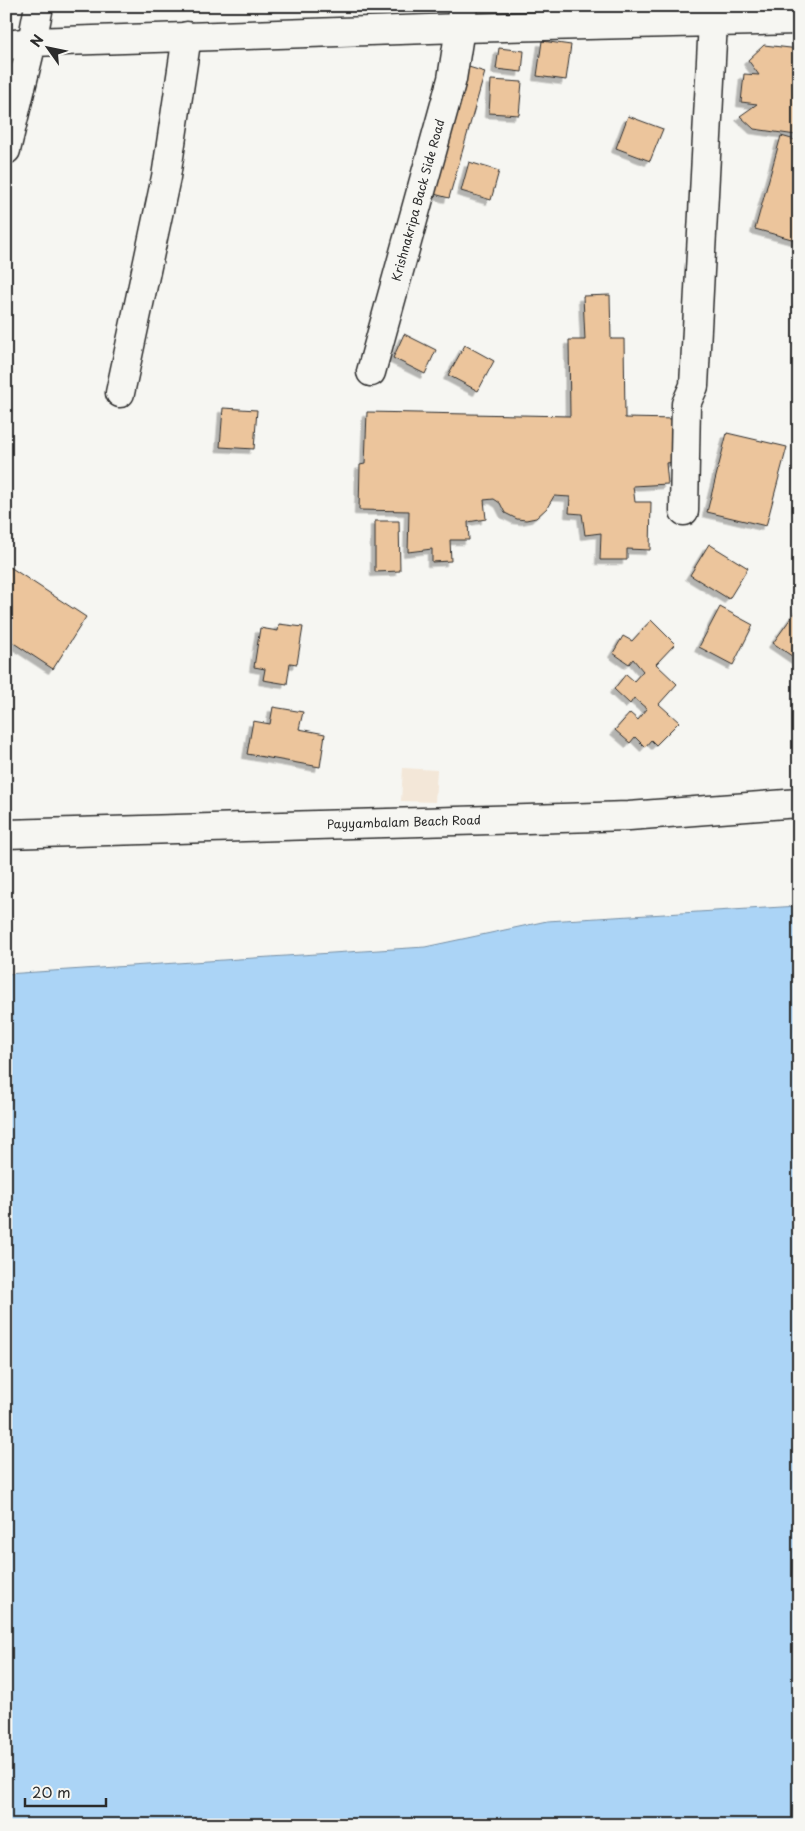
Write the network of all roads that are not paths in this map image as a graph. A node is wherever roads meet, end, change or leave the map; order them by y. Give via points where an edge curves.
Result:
1 (39, 6) edge
2 (461, 17) edge
3 (799, 20) edge
4 (713, 22) junction
5 (186, 36) junction
6 (19, 43) edge
7 (6, 150) edge
8 (371, 372) dead end
9 (120, 393) dead end
10 (684, 511) dead end
11 (799, 803) edge
12 (6, 834) edge

1 - 6 street
2 - 4 street
2 - 5 street
2 - 8 street, Krishnakripa Back Side Road via 452,79
3 - 4 street
4 - 10 street via 694,386 686,404
5 - 6 street
5 - 9 street via 166,177
6 - 7 street
11 - 12 street, Payyambalam Beach Road via 629,816

